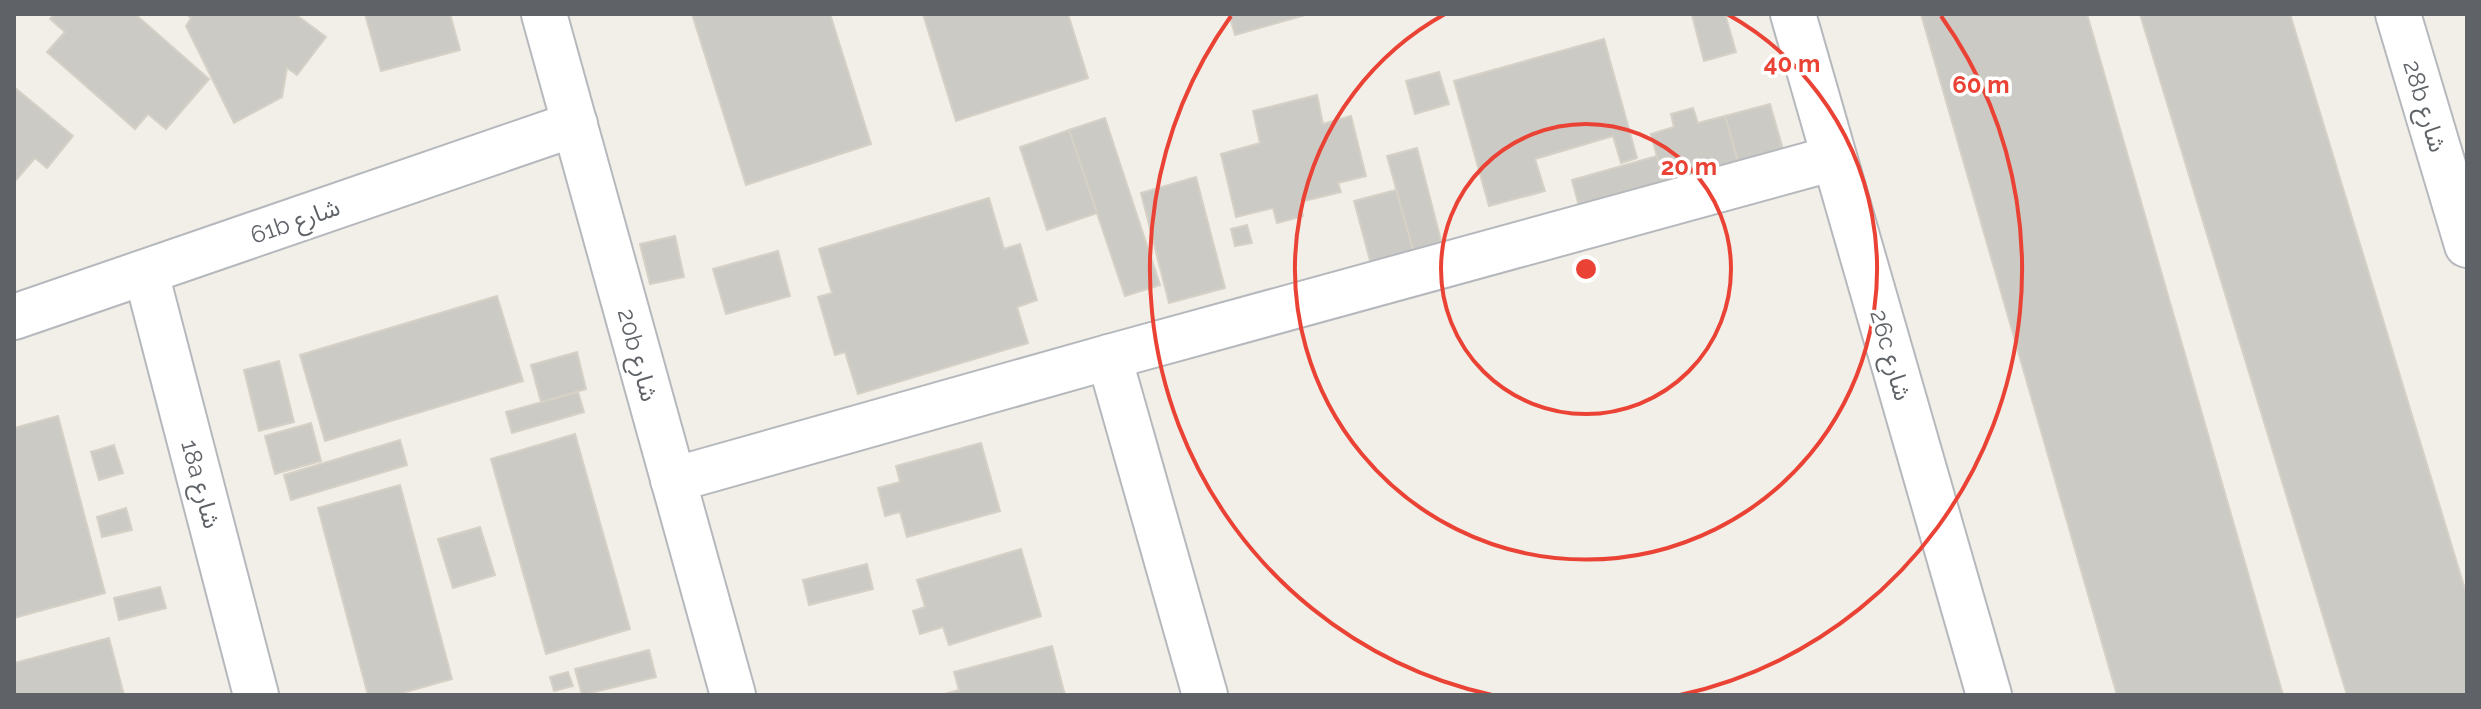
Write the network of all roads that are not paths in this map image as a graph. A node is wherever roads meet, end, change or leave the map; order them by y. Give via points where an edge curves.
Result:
1 (544, 14) edge
2 (1793, 14) edge
3 (2398, 14) edge
4 (575, 124) junction
5 (1834, 158) junction
6 (2467, 245) edge
7 (146, 273) junction
8 (14, 317) edge
9 (1109, 357) junction
10 (673, 480) junction
11 (256, 695) edge
12 (733, 695) edge
13 (1205, 695) edge
14 (1989, 695) edge

1 - 4 street, 20b شارع
2 - 5 street, 26c شارع
3 - 6 street, 28b شارع
4 - 7 street, 61b شارع
4 - 10 street, 20b شارع
5 - 9 street
5 - 14 street, 26c شارع
7 - 8 street, 61b شارع
7 - 11 street, 18a شارع
9 - 10 street
9 - 13 street
10 - 12 street, 20b شارع

